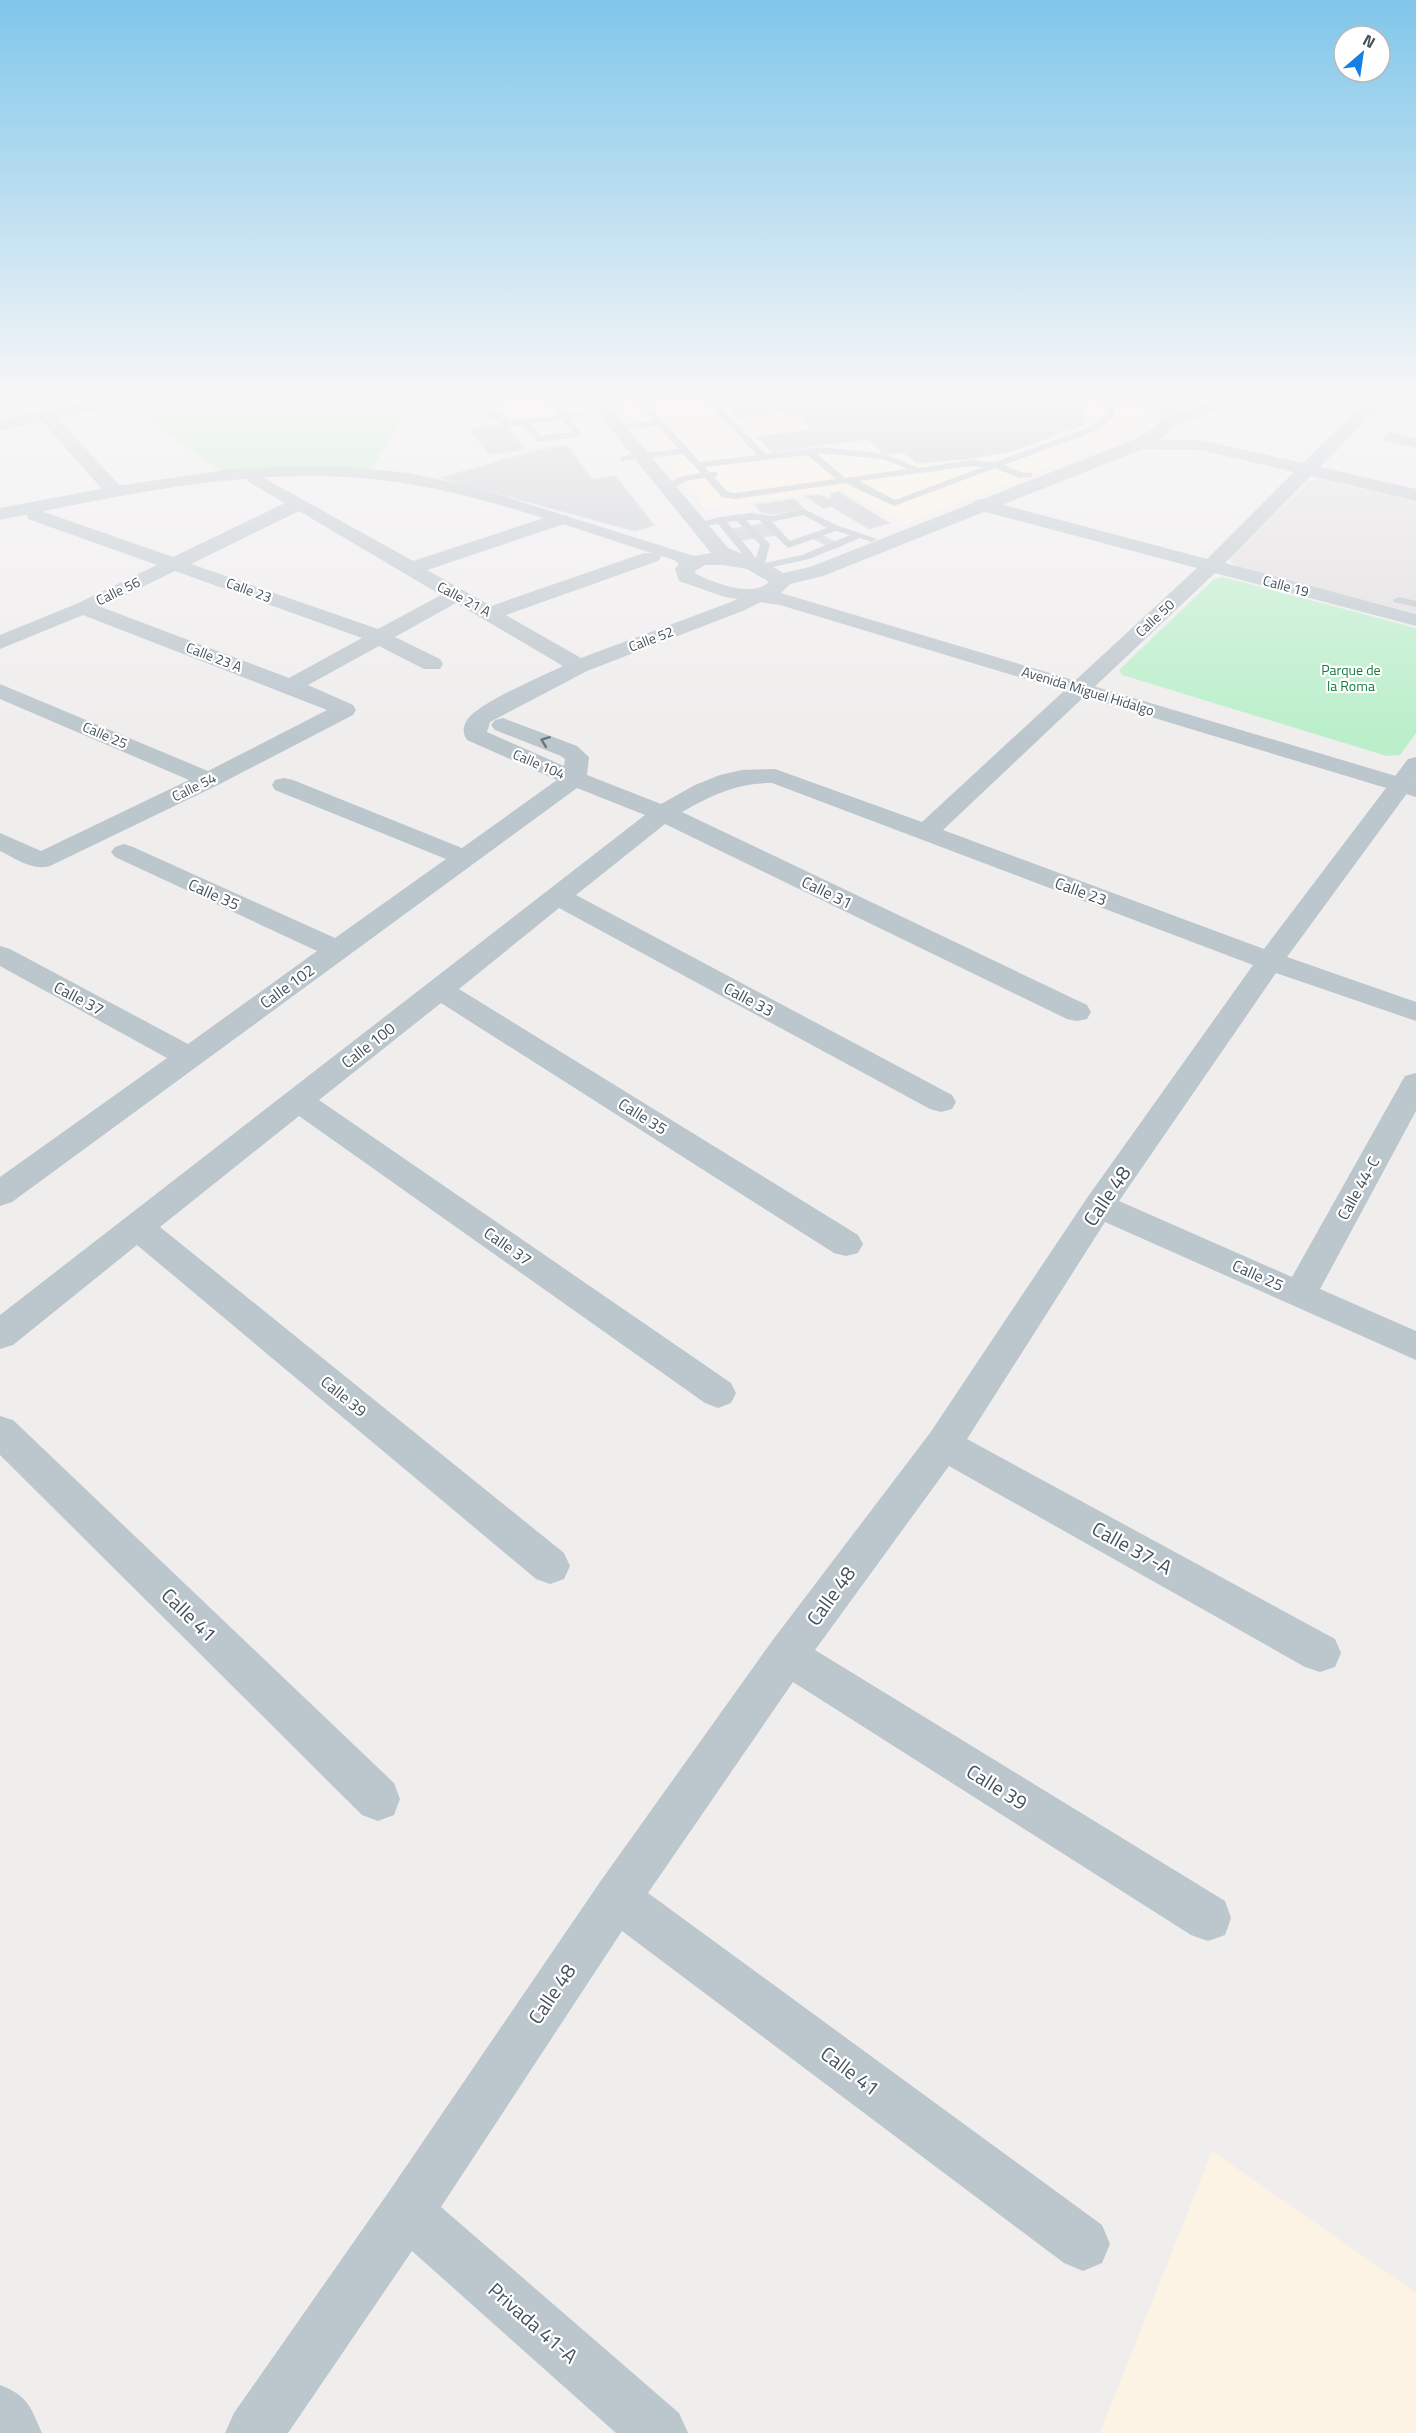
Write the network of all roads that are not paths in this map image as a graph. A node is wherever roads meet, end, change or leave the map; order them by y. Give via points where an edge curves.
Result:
1 (35, 511) junction
2 (284, 511) edge
3 (309, 511) edge
4 (511, 511) edge
5 (521, 511) edge
6 (664, 511) edge
7 (687, 511) edge
8 (942, 511) edge
9 (964, 511) edge
10 (1002, 511) edge
11 (1264, 511) edge
12 (0, 514) edge
13 (761, 517) junction
14 (739, 518) junction
15 (720, 520) junction
16 (552, 521) junction
17 (0, 522) edge
18 (698, 524) junction
19 (836, 528) junction
20 (846, 531) junction
21 (675, 532) dead end
22 (872, 540) junction
23 (788, 545) junction
24 (647, 551) junction
25 (737, 561) junction
26 (174, 563) junction
27 (694, 565) junction
28 (1210, 566) junction
29 (410, 569) junction
30 (771, 575) junction
31 (729, 591) junction
32 (456, 594) junction
33 (760, 595) junction
34 (1398, 600) dead end
35 (1416, 604) edge
36 (83, 608) junction
37 (722, 612) junction
38 (492, 614) junction
39 (1416, 620) edge
40 (377, 636) junction
41 (0, 643) edge
42 (432, 664) dead end
43 (579, 666) junction
44 (1083, 685) junction
45 (290, 686) junction
46 (0, 691) edge
47 (345, 710) joint
48 (747, 775) joint
49 (1412, 778) edge
50 (574, 779) junction
51 (209, 780) junction
52 (284, 785) dead end
53 (663, 813) junction
54 (924, 833) junction
55 (0, 841) edge
56 (124, 852) dead end
57 (465, 858) junction
58 (557, 896) junction
59 (338, 950) junction
60 (0, 955) edge
61 (1270, 962) junction
62 (439, 989) junction
63 (1077, 1012) dead end
64 (1416, 1012) edge
65 (189, 1057) junction
66 (1416, 1083) edge
67 (298, 1100) junction
68 (941, 1102) dead end
69 (8, 1179) edge
70 (1099, 1206) junction
71 (137, 1227) junction
72 (846, 1244) dead end
73 (1300, 1294) junction
74 (0, 1335) edge
75 (1416, 1346) edge
76 (718, 1393) dead end
77 (0, 1431) edge
78 (943, 1443) junction
79 (550, 1566) dead end
80 (1320, 1653) dead end
81 (787, 1655) junction
82 (378, 1798) dead end
83 (616, 1898) junction
84 (1208, 1918) dead end
85 (407, 2212) junction
86 (1083, 2244) dead end
87 (0, 2413) edge
88 (13, 2433) edge
89 (254, 2433) edge
90 (659, 2433) edge

1 - 12 street
1 - 17 street
1 - 26 street, Calle 23
2 - 26 street, Calle 56
3 - 29 street, Calle 21 A
4 - 16 street
5 - 16 street
6 - 27 street
7 - 18 street
8 - 22 street
9 - 22 street
10 - 28 street, Calle 19
11 - 28 street, Calle 50
13 - 14 lane
13 - 19 lane via 772,519 804,512
13 - 23 lane
14 - 15 lane
14 - 30 lane via 765,544
15 - 18 lane
15 - 30 lane
16 - 24 street, Avenida Miguel Hidalgo
16 - 29 street
18 - 25 street via 721,552
19 - 20 lane
19 - 23 lane
20 - 22 lane
20 - 30 lane
21 - 24 street
22 - 30 lane via 805,557
22 - 30 street via 816,572
23 - 30 lane
24 - 27 street, Avenida Miguel Hidalgo
24 - 38 street
25 - 27 street
25 - 30 street, Avenida Miguel Hidalgo
26 - 36 street, Calle 56
26 - 40 street, Calle 23
27 - 31 street, Avenida Miguel Hidalgo via 693,581
28 - 39 street, Calle 19
28 - 44 street, Calle 50
29 - 32 street, Calle 21 A
30 - 33 street, Calle 52 via 771,592
30 - 44 street, Avenida Miguel Hidalgo via 790,590
31 - 33 street, Avenida Miguel Hidalgo
31 - 37 street via 731,603
32 - 38 street, Calle 21 A
32 - 40 street
33 - 37 street, Calle 52
33 - 44 street, Avenida Miguel Hidalgo
34 - 35 lane
36 - 41 street, Calle 56
36 - 45 street, Calle 23 A
37 - 43 street, Calle 52
38 - 43 street, Calle 21 A
40 - 42 street, Calle 23
40 - 45 street
43 - 50 street, Calle 104 via 482,717 475,726 475,735
44 - 49 street, Avenida Miguel Hidalgo
44 - 54 street, Calle 50
45 - 47 street, Calle 23 A
46 - 51 street, Calle 25
47 - 51 street, Calle 54
48 - 53 street, Calle 100 via 722,780
48 - 54 street, Calle 23 via 775,776
49 - 61 street, Calle 48
50 - 53 street, Calle 31
50 - 57 street, Calle 102
51 - 55 street, Calle 54 via 41,861
52 - 57 street
53 - 58 street, Calle 100
53 - 63 street, Calle 31
54 - 61 street, Calle 23
56 - 59 street, Calle 35
57 - 59 street, Calle 102
58 - 62 street, Calle 100
58 - 68 street, Calle 33
59 - 65 street, Calle 102
60 - 65 street, Calle 37
61 - 64 street, Calle 23
61 - 70 street, Calle 48
62 - 67 street, Calle 100
62 - 72 street, Calle 35
65 - 69 street, Calle 102
66 - 73 street, Calle 44-C
67 - 71 street, Calle 100
67 - 76 street, Calle 37
70 - 73 street, Calle 25
70 - 78 street, Calle 48
71 - 74 street, Calle 100
71 - 79 street, Calle 39
73 - 75 street, Calle 25
77 - 82 street, Calle 41
78 - 80 street, Calle 37-A
78 - 81 street, Calle 48
81 - 83 street, Calle 48
81 - 84 street, Calle 39
83 - 85 street, Calle 48
83 - 86 street, Calle 41
85 - 89 street, Calle 48
85 - 90 street, Privada 41-A
87 - 88 street

